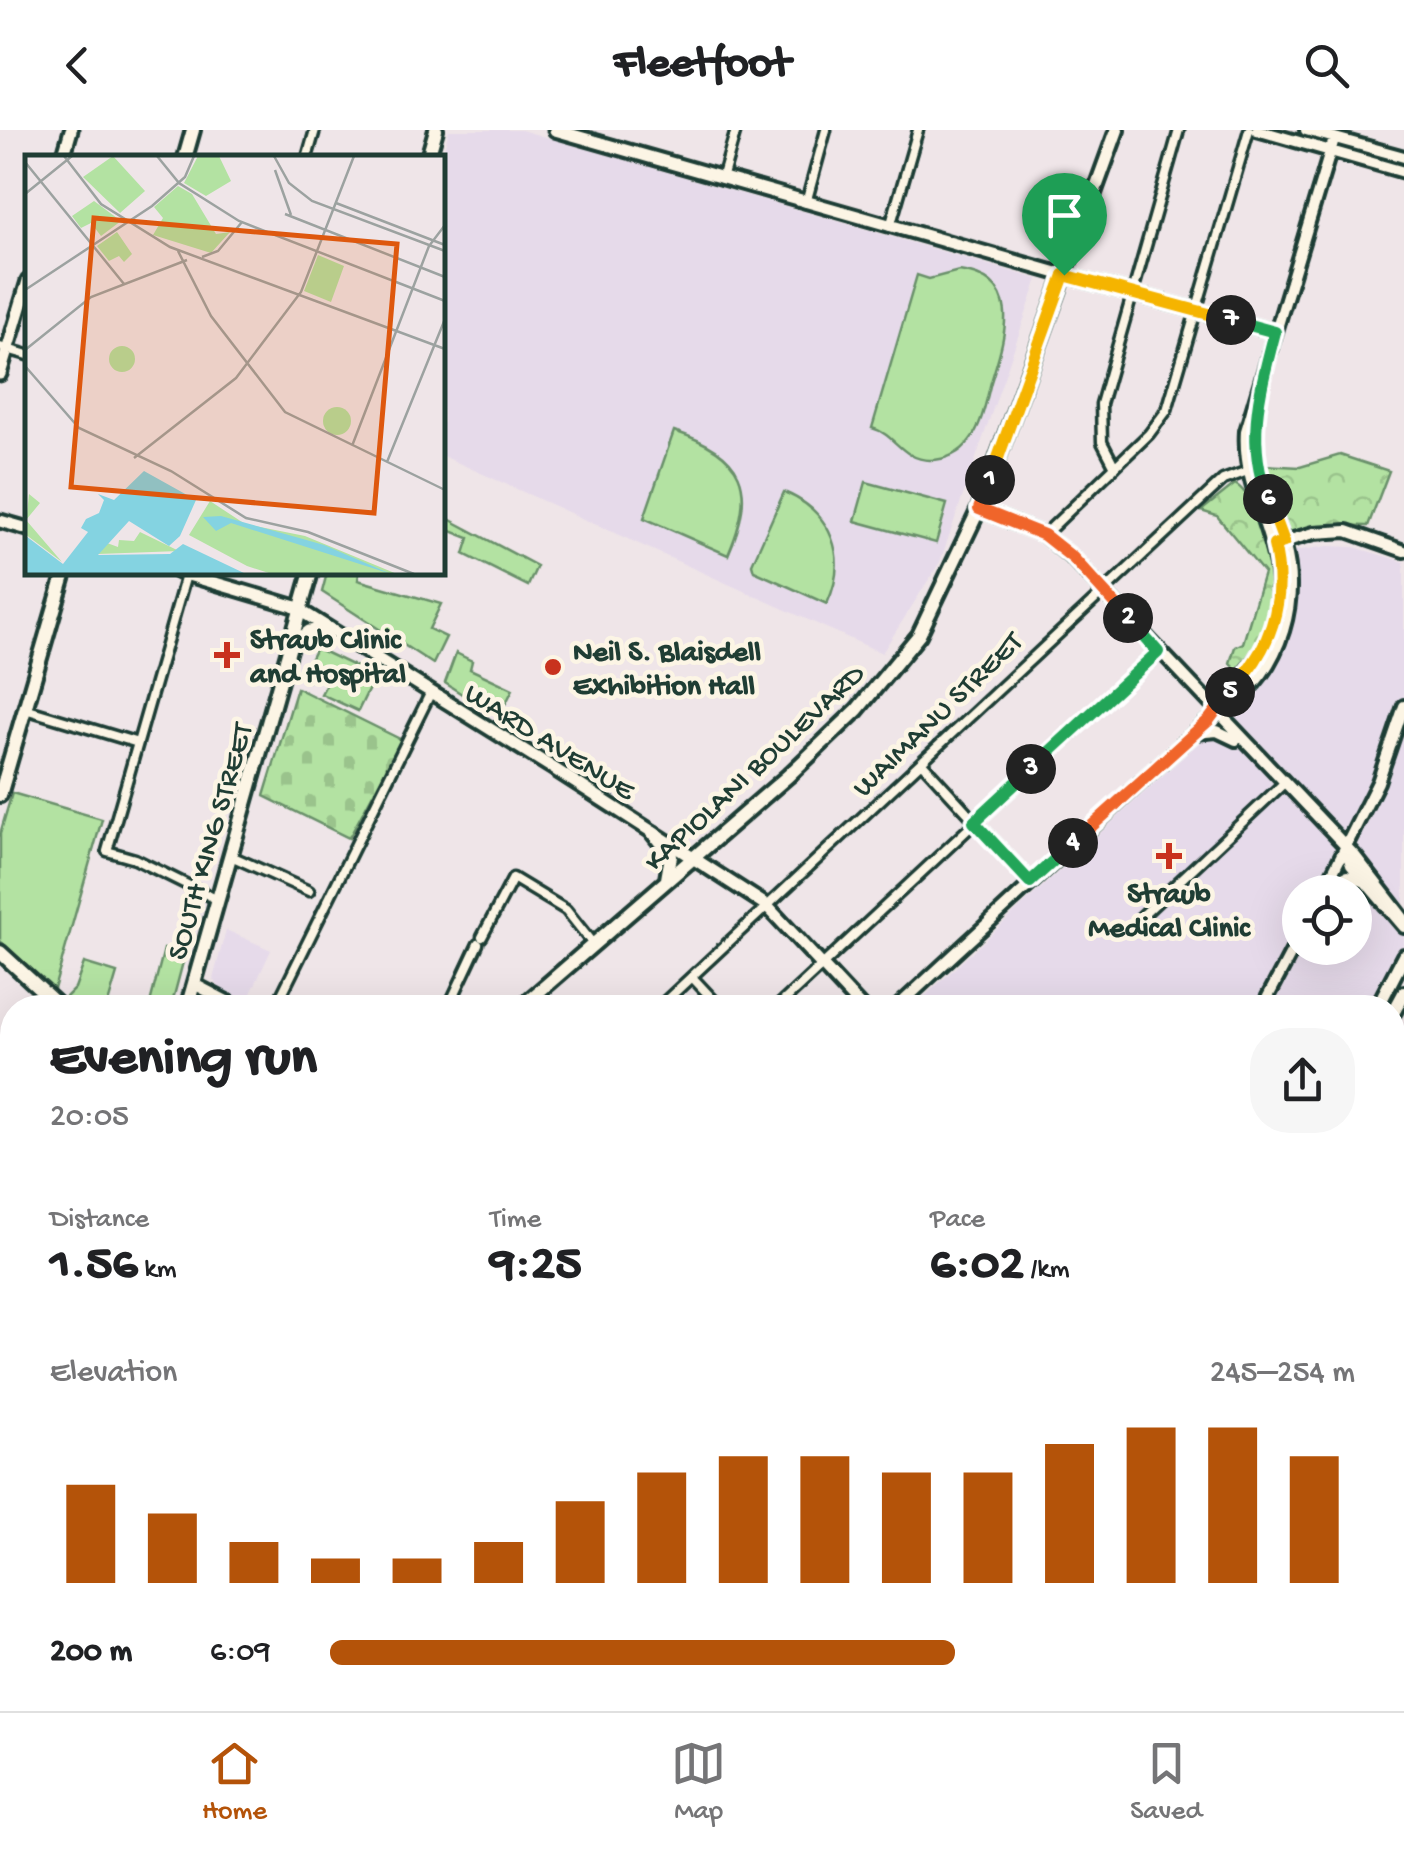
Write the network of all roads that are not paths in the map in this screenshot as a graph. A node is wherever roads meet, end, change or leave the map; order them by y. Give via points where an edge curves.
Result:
1 (70, 130) edge
2 (193, 130) edge
3 (315, 130) edge
4 (436, 130) edge
5 (555, 130) edge
6 (736, 130) edge
7 (826, 130) edge
8 (918, 130) edge
9 (1118, 130) edge
10 (1179, 130) edge
11 (1249, 130) edge
12 (1257, 130) edge
13 (1306, 130) edge
14 (596, 136) edge
15 (1331, 146) junction
16 (63, 155) edge
17 (186, 155) edge
18 (308, 155) edge
19 (429, 155) edge
20 (1404, 157) edge
21 (1404, 172) edge
22 (722, 179) junction
23 (806, 203) junction
24 (890, 228) junction
25 (1064, 275) junction
26 (25, 289) edge
27 (1134, 294) junction
28 (1195, 310) junction
29 (1275, 332) junction
30 (4, 348) edge
31 (0, 374) edge
32 (1115, 467) junction
33 (1252, 469) junction
34 (979, 509) junction
35 (0, 521) edge
36 (25, 528) edge
37 (1044, 535) junction
38 (1279, 543) junction
39 (1404, 551) edge
40 (64, 575) edge
41 (182, 575) edge
42 (185, 575) edge
43 (310, 575) edge
44 (1103, 590) junction
45 (299, 611) junction
46 (327, 629) junction
47 (289, 647) junction
48 (1158, 652) junction
49 (430, 694) junction
50 (1404, 706) edge
51 (26, 708) junction
52 (1216, 712) junction
53 (1194, 733) junction
54 (138, 743) junction
55 (1243, 743) junction
56 (922, 763) junction
57 (1282, 784) junction
58 (0, 795) edge
59 (974, 822) junction
60 (653, 834) junction
61 (1346, 849) junction
62 (230, 856) junction
63 (694, 859) junction
64 (1332, 875) edge
65 (1361, 875) edge
66 (666, 882) junction
67 (1030, 882) junction
68 (1372, 890) edge
69 (309, 891) dead end
70 (218, 900) junction
71 (766, 905) junction
72 (1402, 914) edge
73 (1141, 917) dead end
74 (1404, 927) edge
75 (594, 944) junction
76 (0, 952) edge
77 (1404, 956) edge
78 (821, 964) junction
79 (1285, 965) edge
80 (692, 977) junction
81 (194, 984) junction
82 (46, 995) edge
83 (191, 995) edge
84 (215, 995) edge
85 (281, 995) edge
86 (454, 995) edge
87 (535, 995) edge
88 (672, 995) edge
89 (709, 995) edge
90 (789, 995) edge
91 (850, 995) edge
92 (910, 995) edge
93 (1269, 995) edge
94 (1384, 995) edge

1 - 16 main road
2 - 17 main road
3 - 18 street
4 - 19 main road
5 - 14 main road
6 - 22 street
7 - 23 street
8 - 24 street
9 - 25 main road, KAPIOLANI BOULEVARD
10 - 27 street
11 - 28 street
12 - 15 street
13 - 15 street
14 - 22 main road
15 - 20 street
15 - 21 street
15 - 29 street
22 - 23 main road
23 - 24 main road
24 - 25 main road
25 - 27 street
25 - 34 main road, KAPIOLANI BOULEVARD
26 - 30 main road
27 - 28 street
27 - 32 street via 1100,409 1102,442
28 - 29 street
28 - 32 street via 1167,410
29 - 33 street via 1254,414
30 - 31 main road
32 - 37 street
33 - 38 street
33 - 44 street, WAIMANU STREET via 1222,480
34 - 37 street
34 - 63 main road, KAPIOLANI BOULEVARD via 929,619 892,671
35 - 36 main road
37 - 44 street
38 - 39 street via 1347,531
38 - 52 street via 1291,591 1284,631 1259,675
40 - 51 main road
41 - 54 street
42 - 45 main road, WARD AVENUE
43 - 45 main road, SOUTH KING STREET
44 - 48 street
44 - 56 street, WAIMANU STREET
45 - 46 main road, WARD AVENUE
45 - 47 main road, SOUTH KING STREET
46 - 47 main road via 308,631
46 - 49 main road, WARD AVENUE
47 - 62 main road, SOUTH KING STREET
48 - 52 street
48 - 59 street
49 - 60 main road, WARD AVENUE
49 - 85 street
50 - 61 street
51 - 54 street
51 - 58 main road
52 - 53 street
52 - 55 street
53 - 55 street via 1217,731
53 - 67 street
54 - 70 street via 107,851
55 - 57 street
56 - 59 street
56 - 71 street, WAIMANU STREET
57 - 61 street
57 - 73 street
59 - 67 street
59 - 78 street
60 - 63 main road, WARD AVENUE
60 - 66 main road via 670,856
61 - 64 street
61 - 65 street
61 - 72 street
62 - 69 street
62 - 70 main road, SOUTH KING STREET
63 - 66 main road, KAPIOLANI BOULEVARD
63 - 71 main road, WARD AVENUE
66 - 75 main road, KAPIOLANI BOULEVARD
67 - 92 street
68 - 74 street
70 - 81 main road, SOUTH KING STREET
71 - 78 main road, WARD AVENUE
71 - 80 street, WAIMANU STREET
75 - 86 street via 566,910 513,878
75 - 87 main road, KAPIOLANI BOULEVARD
76 - 82 main road
77 - 94 main road
78 - 90 street
78 - 91 main road, WARD AVENUE
79 - 93 street
80 - 88 street, WAIMANU STREET
80 - 89 street
81 - 83 main road, SOUTH KING STREET
81 - 84 street

